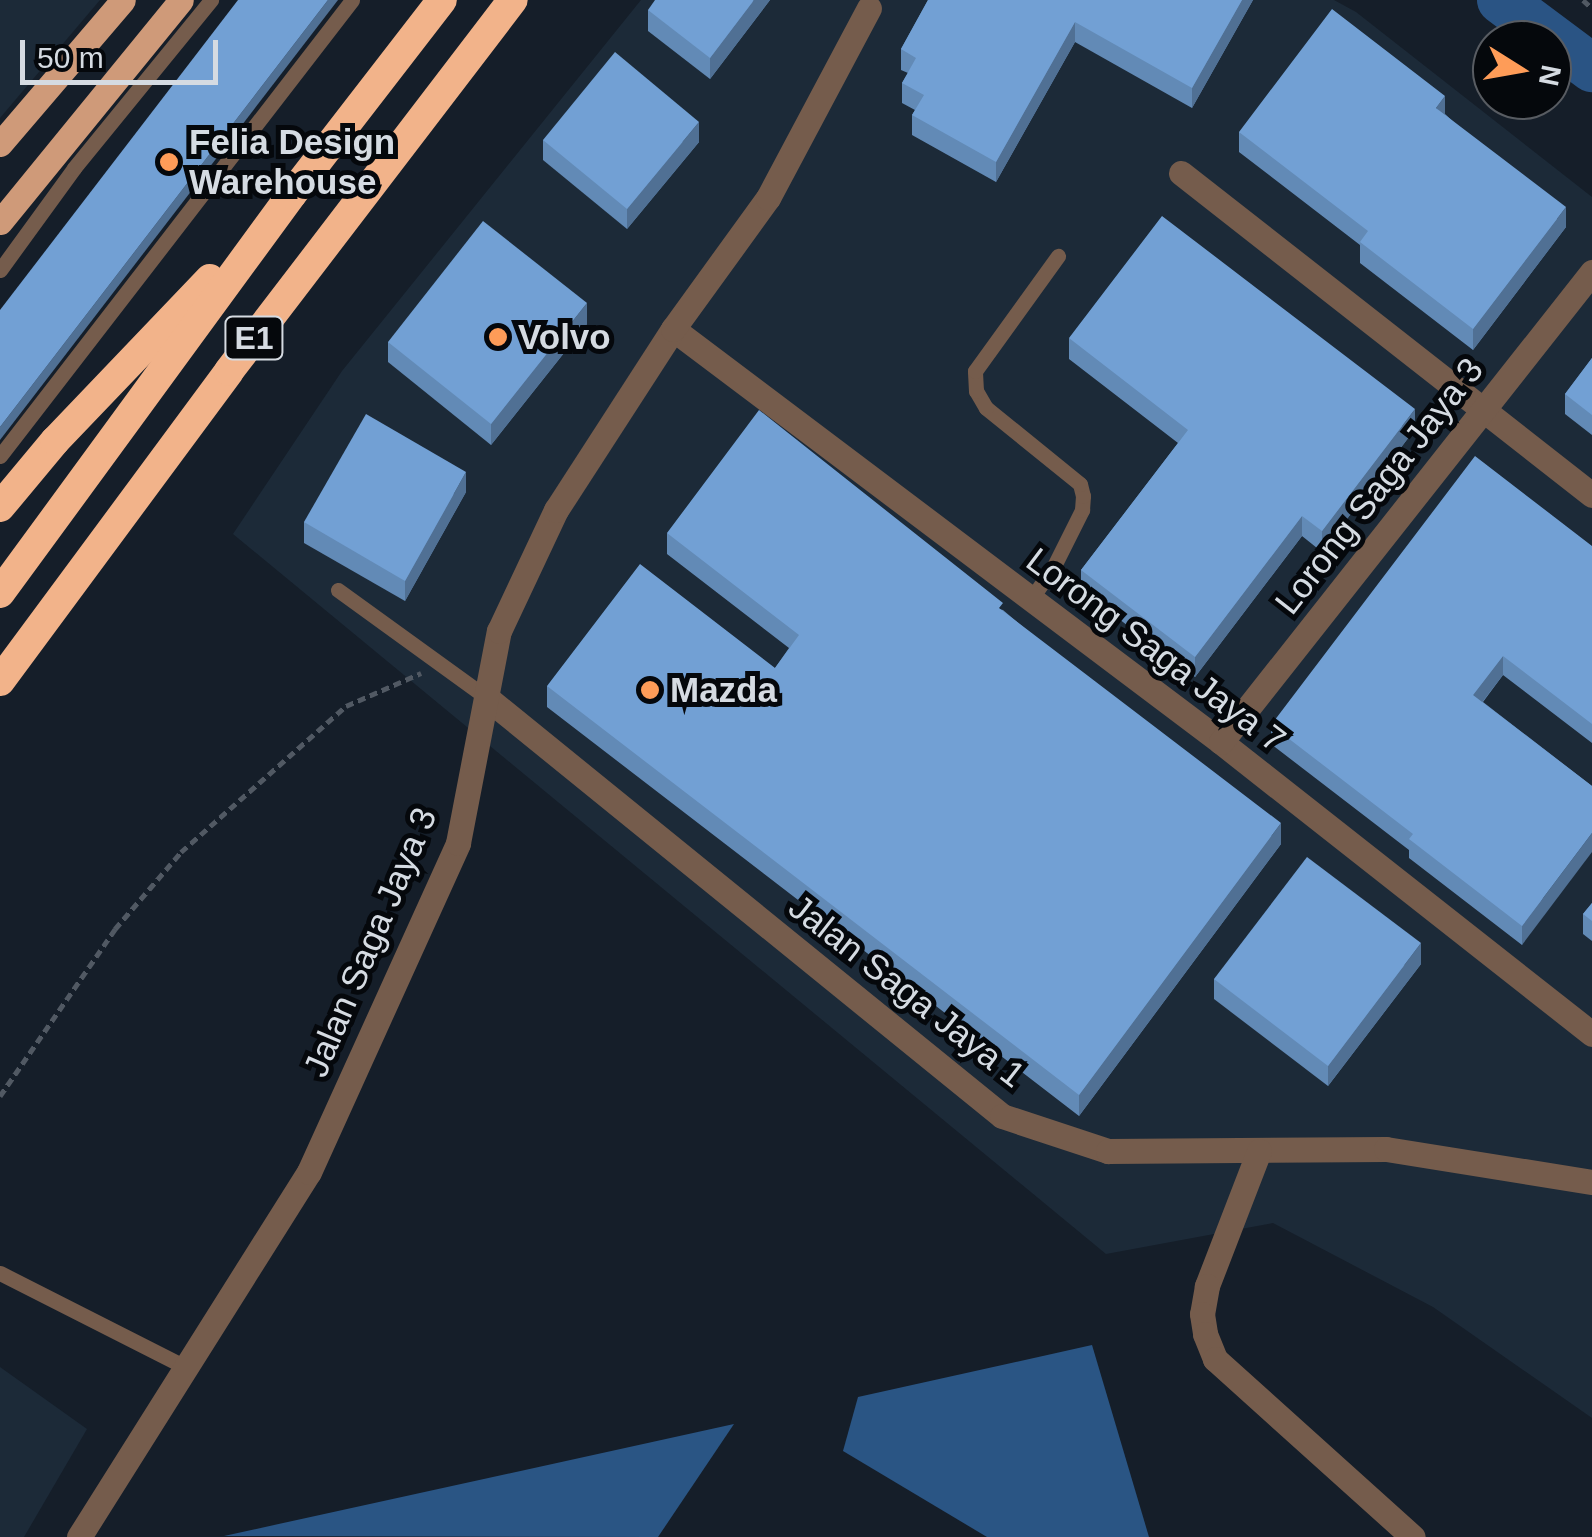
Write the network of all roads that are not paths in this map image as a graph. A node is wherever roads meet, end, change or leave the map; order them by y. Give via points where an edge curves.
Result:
1 (123, 0) edge
2 (181, 0) edge
3 (212, 0) edge
4 (352, 0) edge
5 (442, 0) edge
6 (513, 0) edge
7 (870, 8) dead end
8 (0, 144) edge
9 (65, 162) junction
10 (1181, 173) dead end
11 (292, 194) junction
12 (0, 222) edge
13 (1058, 256) dead end
14 (0, 270) edge
15 (1592, 272) edge
16 (673, 330) junction
17 (1484, 409) junction
18 (0, 456) edge
19 (1592, 496) edge
20 (0, 507) edge
21 (338, 590) dead end
22 (0, 593) edge
23 (1030, 598) junction
24 (0, 681) edge
25 (487, 698) junction
26 (1221, 742) junction
27 (1592, 1034) edge
28 (1259, 1151) junction
29 (1592, 1182) edge
30 (0, 1273) edge
31 (183, 1366) junction
32 (78, 1537) edge
33 (1414, 1537) edge

1 - 8 main road
2 - 9 main road
3 - 9 lane
4 - 18 lane
5 - 11 highway, E1
6 - 24 highway, E1
7 - 16 street, Jalan Saga Jaya 3 via 768,198
9 - 12 main road
9 - 14 lane
10 - 17 street
11 - 20 highway via 54,441
11 - 22 highway, E1
13 - 23 lane via 976,371 976,391 986,408 1080,484 1083,496 1054,566
15 - 17 street, Lorong Saga Jaya 3
16 - 23 street, Lorong Saga Jaya 7
16 - 25 street, Jalan Saga Jaya 3 via 556,510 499,631
17 - 19 street
17 - 26 street, Lorong Saga Jaya 3
21 - 25 lane
23 - 26 street, Lorong Saga Jaya 7
25 - 28 street, Jalan Saga Jaya 1 via 1002,1116 1108,1151
25 - 31 street, Jalan Saga Jaya 3 via 458,844 317,1155
26 - 27 street, Lorong Saga Jaya 7
28 - 29 street, Jalan Saga Jaya 1 via 1386,1149
28 - 33 street via 1206,1286 1205,1334 1216,1359
30 - 31 lane
31 - 32 street, Jalan Saga Jaya 3

